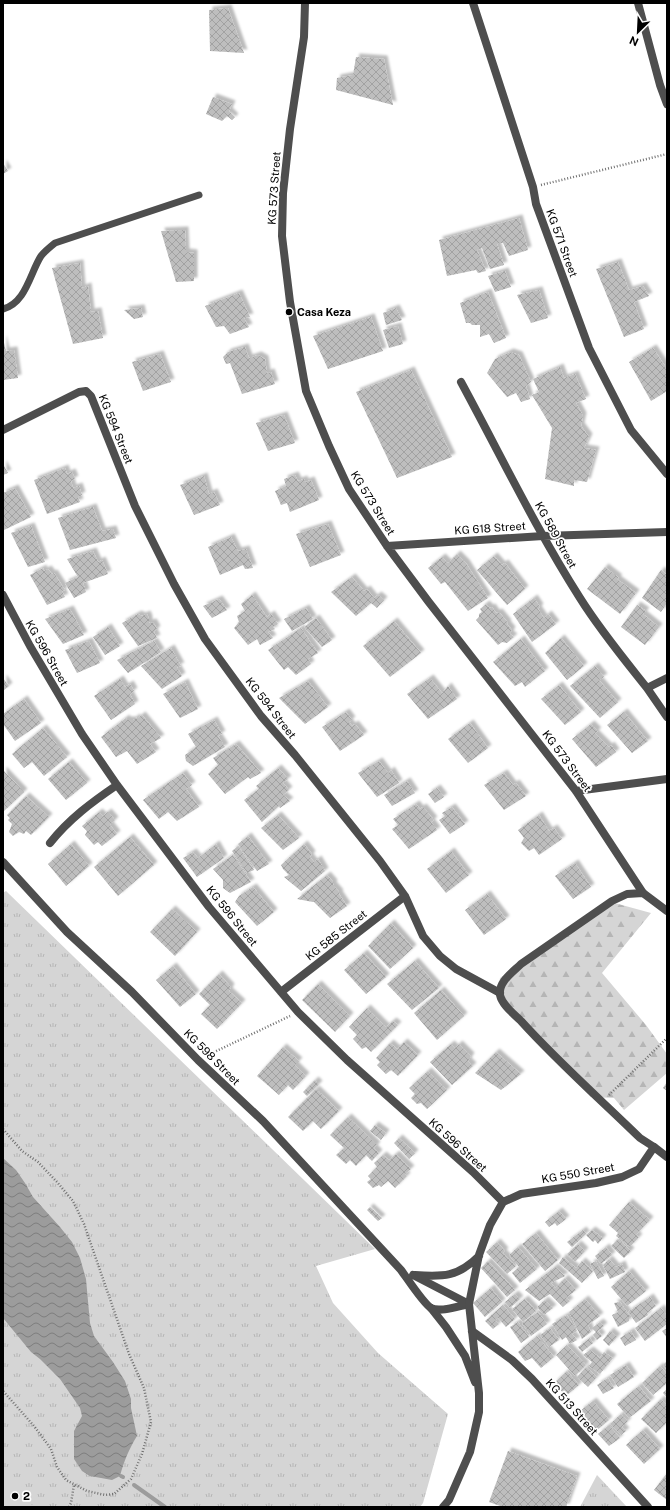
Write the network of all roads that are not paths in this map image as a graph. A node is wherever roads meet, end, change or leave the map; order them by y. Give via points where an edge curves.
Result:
1 (305, 3) edge
2 (473, 3) edge
3 (638, 3) edge
4 (667, 104) edge
5 (199, 195) dead end
6 (3, 309) edge
7 (461, 382) dead end
8 (3, 430) edge
9 (667, 474) edge
10 (667, 532) edge
11 (543, 536) junction
12 (387, 546) junction
13 (3, 595) edge
14 (667, 678) edge
15 (647, 688) junction
16 (667, 717) edge
17 (667, 779) edge
18 (117, 785) junction
19 (576, 791) junction
20 (50, 843) dead end
21 (3, 862) edge
22 (643, 893) junction
23 (405, 896) junction
24 (667, 911) edge
25 (281, 992) junction
26 (500, 993) junction
27 (654, 1147) junction
28 (667, 1157) edge
29 (504, 1202) junction
30 (479, 1255) junction
31 (401, 1270) junction
32 (415, 1276) junction
33 (469, 1304) junction
34 (431, 1308) junction
35 (472, 1331) junction
36 (479, 1393) junction
37 (443, 1507) edge
38 (648, 1507) edge

1 - 12 street, KG 573 Street via 304,37 283,193 282,236 290,302 306,391 349,489
2 - 9 street, KG 571 Street via 533,187 536,204 589,348 631,430
3 - 4 street
5 - 6 lane via 55,243 41,257 17,300
7 - 11 street, KG 589 Street
8 - 23 street, KG 594 Street via 79,392 86,391 91,396 135,506 205,640 261,716 380,861
10 - 11 street, KG 618 Street
11 - 12 street, KG 618 Street
11 - 15 street, KG 589 Street via 580,599 608,640
12 - 19 street, KG 573 Street
13 - 18 street, KG 596 Street via 82,734
14 - 15 street
15 - 16 street, KG 589 Street
17 - 19 street
18 - 20 street via 93,801 61,829
18 - 25 street, KG 596 Street via 209,907
19 - 22 street, KG 573 Street
21 - 31 street, KG 598 Street via 67,932 132,992 263,1122
22 - 24 street
22 - 26 street via 627,894 612,901 522,964 508,976 502,984
23 - 25 street, KG 585 Street
23 - 26 street, KG 594 Street via 422,936 440,956 456,969
25 - 29 street, KG 596 Street via 347,1060
26 - 27 street via 502,1000 541,1043 640,1138
27 - 28 street
27 - 29 street, KG 550 Street via 639,1169 622,1177 521,1194
29 - 30 street via 490,1225
30 - 32 street via 470,1265 454,1273
30 - 33 street
31 - 32 street, KG 598 Street
31 - 34 street, KG 598 Street
32 - 33 street, KG 598 Street
33 - 34 street via 454,1308
33 - 35 street
34 - 36 street, KG 598 Street via 465,1356
35 - 36 street
35 - 38 street, KG 513 Street via 512,1360 532,1379
36 - 37 street via 470,1452 450,1500

